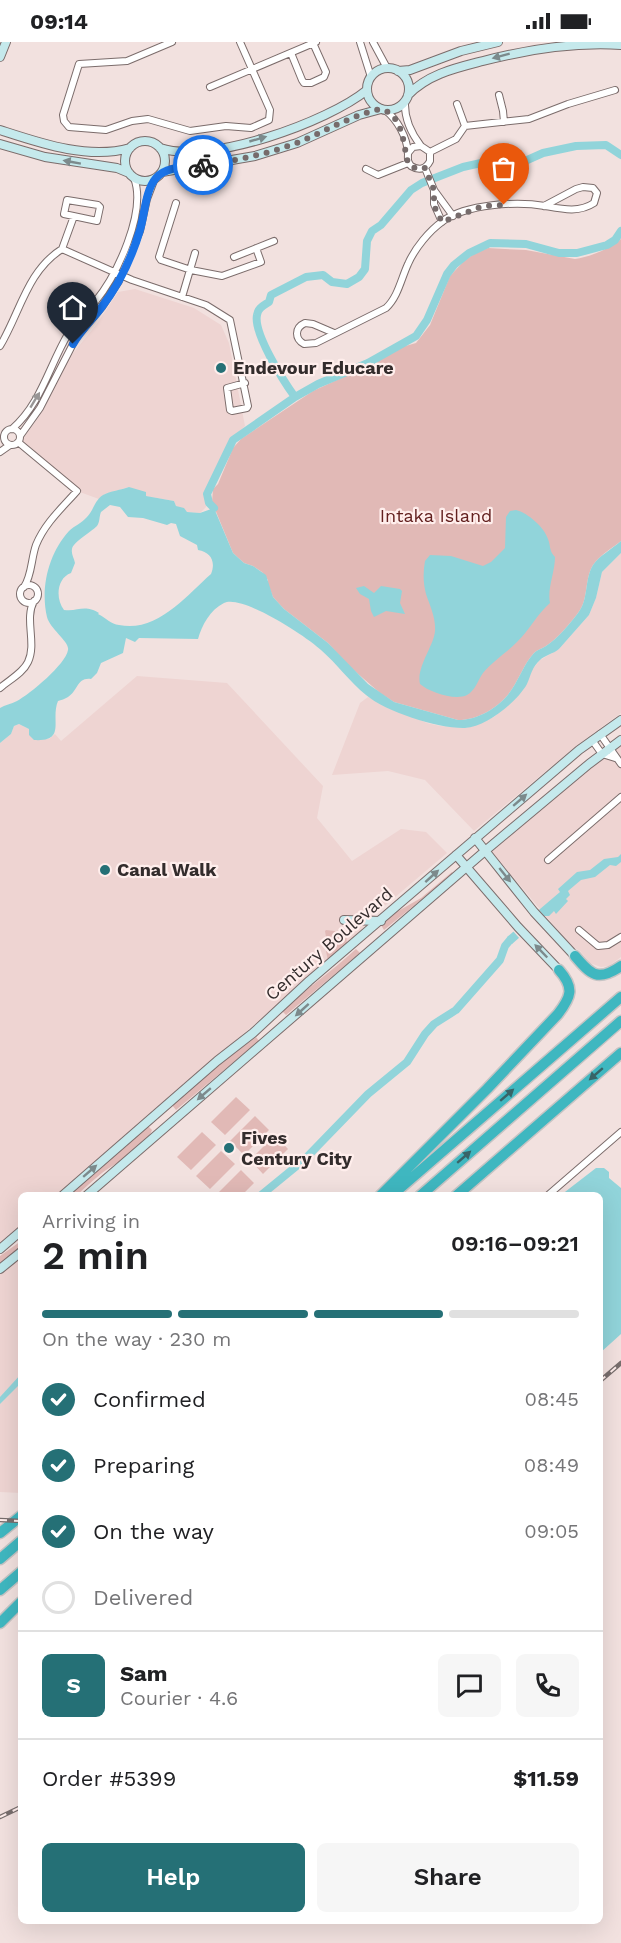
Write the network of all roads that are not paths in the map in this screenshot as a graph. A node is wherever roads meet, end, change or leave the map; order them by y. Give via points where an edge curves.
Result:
1 (6, 42) edge
2 (172, 42) edge
3 (240, 42) edge
4 (360, 42) edge
5 (373, 42) edge
6 (498, 42) edge
7 (314, 43) edge
8 (621, 45) edge
9 (377, 50) junction
10 (291, 53) junction
11 (364, 55) junction
12 (0, 57) edge
13 (387, 68) junction
14 (252, 70) junction
15 (398, 71) junction
16 (371, 77) junction
17 (210, 87) dead end
18 (367, 90) junction
19 (615, 90) dead end
20 (499, 95) dead end
21 (406, 98) junction
22 (457, 104) dead end
23 (383, 109) junction
24 (504, 122) junction
25 (465, 126) junction
26 (0, 130) edge
27 (0, 144) edge
28 (422, 146) junction
29 (130, 148) junction
30 (160, 148) junction
31 (430, 152) junction
32 (408, 153) junction
33 (408, 163) junction
34 (366, 169) dead end
35 (426, 171) junction
36 (158, 175) junction
37 (131, 176) junction
38 (434, 190) junction
39 (176, 203) dead end
40 (544, 206) junction
41 (74, 216) junction
42 (453, 216) junction
43 (442, 222) junction
44 (274, 241) dead end
45 (256, 248) junction
46 (62, 249) junction
47 (195, 253) dead end
48 (234, 257) dead end
49 (191, 270) junction
50 (114, 272) junction
51 (121, 275) junction
52 (183, 297) junction
53 (334, 333) junction
54 (0, 346) edge
55 (244, 383) junction
56 (0, 426) edge
57 (6, 435) edge
58 (16, 441) junction
59 (0, 452) edge
60 (30, 571) junction
61 (34, 586) junction
62 (24, 587) junction
63 (24, 601) junction
64 (34, 601) junction
65 (30, 609) junction
66 (0, 688) edge
67 (621, 720) edge
68 (596, 737) junction
69 (621, 740) edge
70 (606, 751) junction
71 (621, 764) edge
72 (621, 797) edge
73 (475, 838) junction
74 (485, 851) junction
75 (456, 855) junction
76 (548, 860) dead end
77 (466, 867) junction
78 (344, 920) dead end
79 (381, 921) junction
80 (579, 930) dead end
81 (621, 937) edge
82 (574, 955) joint
83 (621, 966) edge
84 (558, 969) joint
85 (621, 997) edge
86 (621, 1022) edge
87 (621, 1053) edge
88 (621, 1131) edge
89 (67, 1192) edge
90 (91, 1192) edge
91 (384, 1192) edge
92 (396, 1192) edge
93 (425, 1192) edge
94 (461, 1192) edge
95 (552, 1192) edge
96 (18, 1234) edge
97 (0, 1249) edge
98 (18, 1254) edge
99 (0, 1269) edge
100 (18, 1518) edge
101 (0, 1533) edge
102 (18, 1543) edge
103 (0, 1559) edge
104 (18, 1575) edge
105 (0, 1590) edge
106 (18, 1605) edge
107 (0, 1623) edge

1 - 12 main road
2 - 14 street via 127,61 79,64 64,121 69,127 101,131 148,119 194,131 223,126 251,128 270,118
3 - 14 street
4 - 11 street
5 - 9 street
6 - 15 main road
7 - 10 street
7 - 10 street via 326,72 311,83 302,80
8 -> 21 main road via 580,44 520,51 444,72 425,80
9 - 11 street
9 - 13 street
10 - 14 street
11 - 16 street
13 - 15 main road
13 - 16 main road
14 - 17 street
15 - 21 main road via 407,80
16 - 18 main road
18 - 23 main road via 370,101
30 -> 18 main road via 185,153 253,141 315,120
19 - 24 street via 529,119
20 - 24 street
21 - 23 main road via 395,109
21 - 28 street via 407,120
22 - 25 street
23 - 32 street via 396,121
23 - 36 main road via 255,156
24 - 25 street
25 - 31 street via 456,139
26 - 29 main road via 70,148 111,153
37 -> 27 main road via 117,168 45,157
28 - 31 street
28 - 32 street via 413,147
29 - 30 main road via 144,141
29 - 37 main road via 125,161
30 - 36 main road via 165,160
31 - 35 street
32 - 33 street
33 - 34 street via 378,175
33 - 35 street
35 - 38 street
36 - 37 main road via 144,181
36 - 51 street
37 - 50 street via 137,192 136,212
38 - 42 street
38 - 43 street via 434,204
39 - 49 street via 159,258
40 - 40 street via 583,187 593,188 597,193 594,203 579,209
40 - 42 street via 487,205
41 - 41 street via 96,221 99,206 67,200 63,213
41 - 46 street
42 - 43 street
43 - 53 street via 412,256 391,304
44 - 45 street
45 - 48 street
45 - 49 street via 261,260 224,276
46 - 50 street
46 - 54 street via 29,286
47 - 49 street
49 - 52 street
50 - 51 street
57 -> 50 street via 34,403 69,333
51 - 52 street
51 - 58 street via 102,307 76,338 40,408
52 - 55 street via 230,320
53 - 53 street via 310,345 300,342 296,334 301,325 309,323
55 - 55 street via 248,407 232,411 227,388
56 - 57 street
57 - 58 street via 7,442
57 - 58 street via 17,431
58 - 59 street
58 - 60 street via 77,491 45,528
60 - 61 street
60 - 62 street
61 - 62 street
61 - 64 street
62 - 63 street via 20,594
63 - 64 street
63 - 65 street
64 - 65 street
65 - 66 street via 28,662
67 - 68 main road, Century Boulevard
68 - 70 street
73 -> 68 main road, Century Boulevard
69 - 70 main road, Century Boulevard
70 - 71 street
70 - 74 main road, Century Boulevard
72 - 76 street
73 - 74 main road
73 - 75 main road, Century Boulevard
74 - 77 main road, Century Boulevard
74 -> 82 main road
75 - 77 main road
79 -> 75 main road, Century Boulevard
84 -> 77 main road
77 -> 90 main road, Century Boulevard
78 - 79 main road
89 -> 79 main road, Century Boulevard
80 - 81 street via 598,946
82 - 83 highway via 595,975
84 - 91 highway via 570,992 558,1014
92 -> 85 highway
93 -> 86 highway
87 -> 94 highway
88 - 95 street
96 - 97 main road
98 - 99 main road
100 - 101 highway
102 - 103 highway
104 - 105 highway
106 - 107 highway

